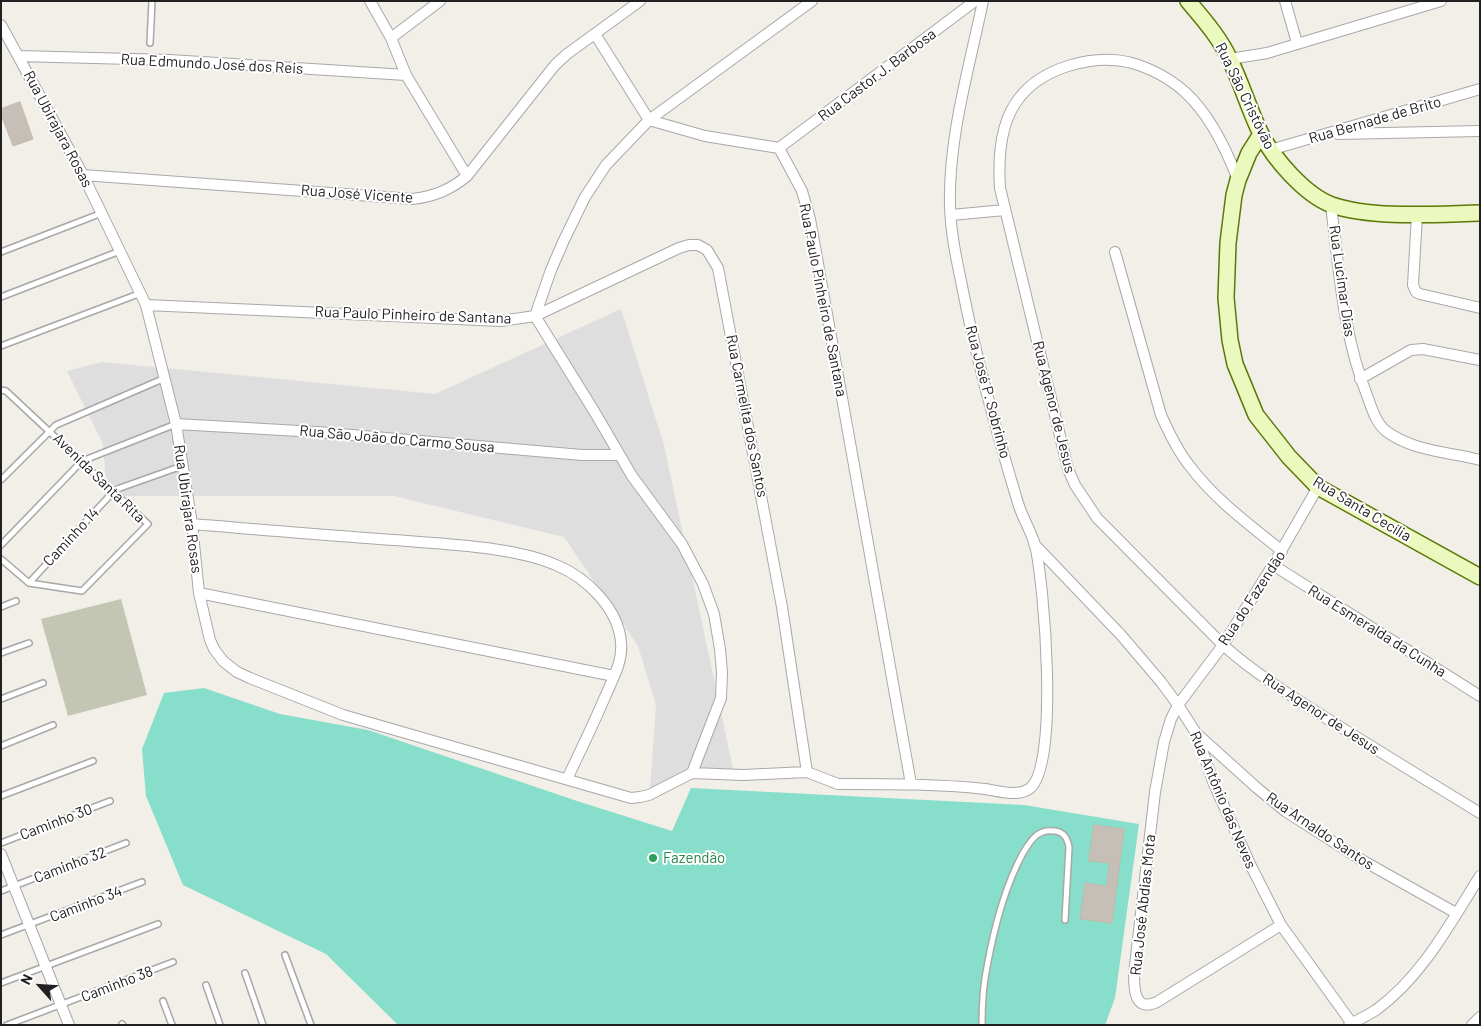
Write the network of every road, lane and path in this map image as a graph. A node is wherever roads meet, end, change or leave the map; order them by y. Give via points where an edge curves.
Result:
1 (152, 1) edge
2 (370, 1) edge
3 (440, 1) edge
4 (640, 1) edge
5 (812, 1) edge
6 (975, 1) edge
7 (983, 1) edge
8 (1188, 1) edge
9 (1285, 1) edge
10 (1441, 1) edge
11 (1425, 4) edge
12 (1, 25) edge
13 (595, 34) junction
14 (391, 38) junction
15 (150, 43) dead end
16 (1297, 43) junction
17 (18, 56) junction
18 (1230, 59) junction
19 (406, 75) junction
20 (1480, 89) edge
21 (649, 120) junction
22 (1480, 131) edge
23 (1261, 134) junction
24 (1325, 134) junction
25 (779, 148) junction
26 (1270, 150) junction
27 (83, 175) junction
28 (466, 176) junction
29 (1238, 180) junction
30 (1331, 205) junction
31 (1005, 210) junction
32 (102, 213) junction
33 (1480, 213) edge
34 (951, 215) junction
35 (1417, 215) junction
36 (120, 251) junction
37 (1, 252) edge
38 (1115, 252) dead end
39 (140, 293) junction
40 (1, 297) edge
41 (146, 305) junction
42 (1480, 308) edge
43 (535, 316) junction
44 (1, 346) edge
45 (1480, 360) edge
46 (165, 378) junction
47 (1360, 379) junction
48 (1, 390) edge
49 (176, 424) junction
50 (49, 430) junction
51 (618, 454) junction
52 (1480, 460) edge
53 (82, 461) junction
54 (183, 466) junction
55 (1, 480) edge
56 (1318, 487) junction
57 (114, 491) junction
58 (192, 524) junction
59 (1034, 544) junction
60 (1, 545) edge
61 (1282, 552) junction
62 (1, 559) edge
63 (1274, 565) junction
64 (1480, 577) edge
65 (29, 583) junction
66 (199, 593) junction
67 (16, 602) dead end
68 (1, 607) edge
69 (29, 643) dead end
70 (1223, 645) junction
71 (1, 653) edge
72 (614, 676) junction
73 (43, 683) dead end
74 (1480, 696) edge
75 (1, 699) edge
76 (1178, 705) junction
77 (53, 725) dead end
78 (1196, 733) junction
79 (1, 746) edge
80 (93, 761) dead end
81 (807, 772) junction
82 (692, 773) junction
83 (567, 779) junction
84 (911, 784) junction
85 (1, 796) edge
86 (110, 801) dead end
87 (1480, 813) edge
88 (1, 843) edge
89 (126, 843) dead end
90 (1, 854) edge
91 (1480, 876) edge
92 (142, 882) dead end
93 (14, 886) junction
94 (1, 891) edge
95 (1456, 913) junction
96 (1065, 920) dead end
97 (158, 924) dead end
98 (29, 925) junction
99 (1281, 925) junction
100 (1, 935) edge
101 (284, 955) dead end
102 (173, 962) dead end
103 (46, 967) junction
104 (245, 973) dead end
105 (1, 983) edge
106 (206, 985) dead end
107 (163, 1001) dead end
108 (62, 1005) junction
109 (1480, 1017) edge
110 (1351, 1024) edge
111 (7, 1025) edge
112 (69, 1025) edge
113 (172, 1025) edge
114 (220, 1025) edge
115 (263, 1025) edge
116 (311, 1025) edge
117 (982, 1025) edge
118 (1472, 1025) edge

1 - 15 lane
2 - 14 street
3 - 14 street
4 - 13 street, Rua José Vicente
5 - 21 street
6 - 25 street, Rua Castor J. Barbosa
7 - 34 street, Rua José P. Sobrinho via 955,135
8 - 18 street, Rua São Cristóvão
9 - 16 street
10 - 11 street
11 - 16 street
12 - 17 street, Rua Ubirajara Rosas
13 - 21 street
13 - 28 street, Rua José Vicente via 555,65
14 - 19 street
16 - 18 street via 1267,53
17 - 19 street, Rua Edmundo José dos Reis via 170,60
17 - 27 street, Rua Ubirajara Rosas
18 - 23 street, Rua São Cristóvão
19 - 28 street
20 - 24 street, Rua Bernade de Brito
21 - 25 street via 705,136
21 - 43 street via 606,165 585,197 551,270
22 - 24 street
23 - 26 street, Rua São Cristóvão
23 - 29 street, Rua Santa Cecília
24 - 26 street, Rua Bernade de Brito
25 - 84 street, Rua Paulo Pinheiro de Santana via 802,191 810,219
26 - 30 street, Rua São Cristóvão via 1297,181
27 - 28 street, Rua José Vicente via 413,200 445,192
27 - 32 street, Rua Ubirajara Rosas
29 - 31 street, Rua Agenor de Jesus via 1214,130 1186,93 1171,81 1127,62 1074,64 1032,84 1019,97 1009,115 999,168
29 - 56 street, Rua Santa Cecília via 1228,242 1227,289 1235,364 1256,415 1289,458
30 - 35 street, Rua São Cristóvão
30 - 47 street, Rua Lucimar Dias via 1342,300
31 - 34 street
31 - 70 street, Rua Agenor de Jesus via 1062,445 1075,485 1112,535
32 - 36 street, Rua Ubirajara Rosas
32 - 37 lane
33 - 35 street, Rua São Cristóvão
34 - 59 street, Rua José P. Sobrinho via 971,328 1019,507
35 - 42 street via 1413,276 1416,292
36 - 39 street, Rua Ubirajara Rosas
36 - 40 lane
38 - 61 street via 1169,434 1202,481
39 - 41 street, Rua Ubirajara Rosas
39 - 44 lane
41 - 43 street, Rua Paulo Pinheiro de Santana via 501,320
41 - 46 street, Rua Ubirajara Rosas
43 - 51 street
43 - 81 street, Rua Carmelita dos Santos via 679,248 698,245 713,258 728,318 782,606
45 - 47 street via 1423,349 1411,350
46 - 49 street, Rua Ubirajara Rosas
46 - 50 lane
47 - 52 street, Rua Lucimar Dias via 1384,430 1415,445
48 - 50 lane, Avenida Santa Rita
49 - 51 street, Rua São João do Carmo Sousa via 317,432 582,455
49 - 53 lane
49 - 54 street, Rua Ubirajara Rosas
50 - 53 lane, Avenida Santa Rita
50 - 55 lane
51 - 82 street via 682,544 714,614 720,648 721,698
53 - 57 lane, Avenida Santa Rita
53 - 60 lane
54 - 57 lane
54 - 58 street, Rua Ubirajara Rosas
56 - 61 street, Rua do Fazendão
56 - 64 street, Rua Santa Cecília
57 - 65 lane, Caminho 14
57 - 65 lane, Avenida Santa Rita via 148,524 82,591
58 - 66 street, Rua Ubirajara Rosas
58 - 72 street via 466,546 544,560 575,574 588,584 611,613 621,641
59 - 76 street, Rua Antônio das Neves via 1122,635
59 - 84 street, Rua José P. Sobrinho via 1048,688 1036,780 1028,790 1018,793
61 - 63 street, Rua do Fazendão
62 - 65 lane
63 - 70 street, Rua do Fazendão
63 - 74 street, Rua Esmeralda da Cunha
66 - 72 street
66 - 83 street, Rua Ubirajara Rosas via 214,650 237,672 343,715
67 - 68 lane
69 - 71 lane
70 - 76 street, Rua do Fazendão
70 - 87 street, Rua Agenor de Jesus via 1270,682
72 - 83 street
73 - 75 lane
76 - 78 street, Rua Antônio das Neves
76 - 99 street, Rua José Abdias Mota via 1164,742 1156,792 1134,974 1136,997 1146,1006 1158,1002
77 - 79 lane
78 - 95 street, Rua Arnaldo Santos via 1285,811 1360,859
78 - 99 street, Rua Antônio das Neves via 1234,828
80 - 85 lane
81 - 82 street
81 - 84 street via 845,784
82 - 83 street, Rua Ubirajara Rosas via 640,798
86 - 88 lane, Caminho 30
89 - 93 lane, Caminho 32
90 - 93 street
91 - 95 street
92 - 98 lane, Caminho 34
93 - 94 lane, Caminho 32
93 - 98 street
95 - 110 street via 1423,963 1403,986 1376,1010
96 - 117 lane via 1067,839 1057,831 1045,830 1030,843 1003,899 987,968
97 - 103 lane
98 - 100 lane, Caminho 34
98 - 103 street
99 - 110 street, Rua Antônio das Neves
101 - 116 lane
102 - 108 lane, Caminho 38
103 - 105 lane
103 - 108 street
104 - 115 lane
106 - 114 lane
107 - 113 lane
108 - 111 lane, Caminho 38
108 - 112 street
109 - 118 street

